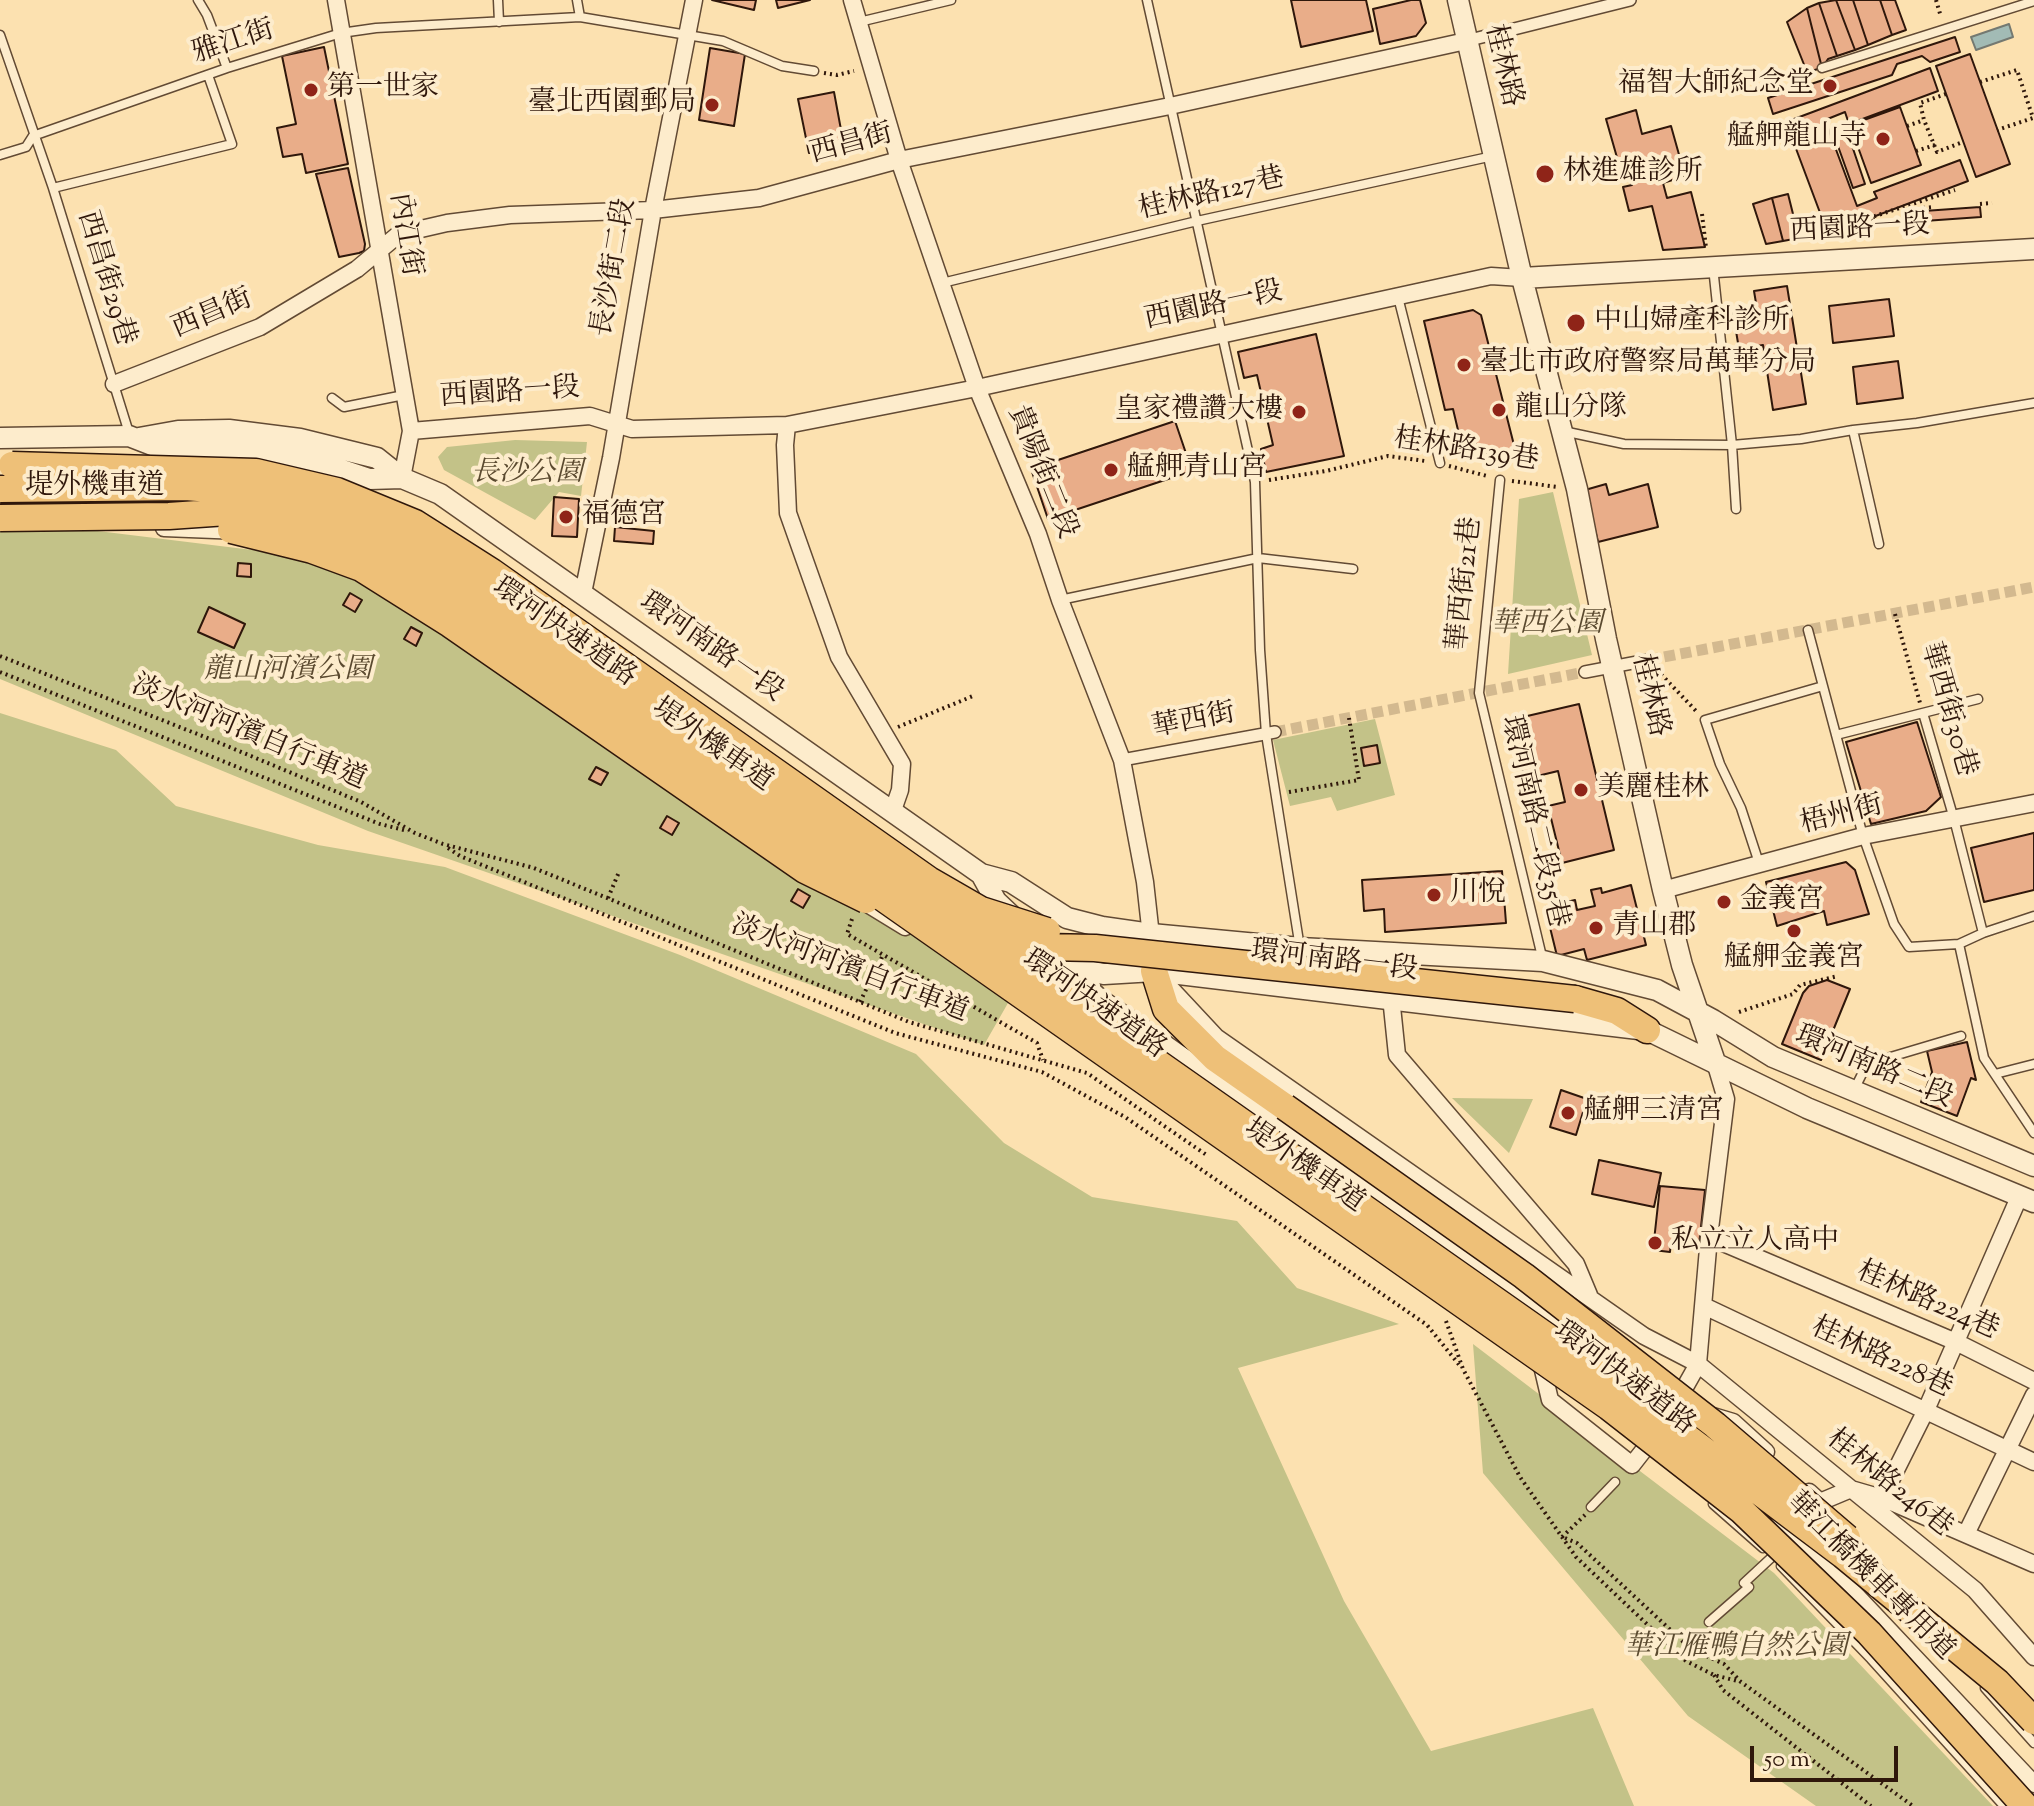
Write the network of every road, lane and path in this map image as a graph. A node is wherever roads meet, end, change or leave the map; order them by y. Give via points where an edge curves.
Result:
1 (198, 0) edge
2 (336, 0) edge
3 (498, 0) edge
4 (577, 0) edge
5 (694, 0) edge
6 (852, 0) edge
7 (951, 0) edge
8 (1147, 0) edge
9 (1458, 0) edge
10 (1630, 0) edge
11 (2034, 1) edge
12 (580, 17) junction
13 (499, 22) junction
14 (858, 23) junction
15 (341, 33) junction
16 (686, 33) junction
17 (0, 35) edge
18 (1466, 41) junction
19 (227, 68) junction
20 (872, 68) junction
21 (1822, 68) dead end
22 (814, 71) joint
23 (208, 75) junction
24 (1980, 82) dead end
25 (1946, 94) dead end
26 (2034, 96) edge
27 (2026, 98) junction
28 (1170, 106) junction
29 (1924, 120) junction
30 (1907, 126) dead end
31 (1997, 130) dead end
32 (33, 136) junction
33 (1963, 142) dead end
34 (1935, 145) junction
35 (1916, 151) dead end
36 (0, 155) edge
37 (1493, 156) junction
38 (899, 160) junction
39 (53, 188) junction
40 (1955, 190) dead end
41 (1992, 203) dead end
42 (1980, 204) dead end
43 (1934, 207) dead end
44 (1923, 208) dead end
45 (653, 210) junction
46 (1702, 214) dead end
47 (1197, 221) junction
48 (1876, 226) dead end
49 (381, 248) junction
50 (2034, 249) edge
51 (1710, 266) junction
52 (1522, 278) junction
53 (941, 283) junction
54 (1398, 297) junction
55 (1221, 335) junction
56 (114, 384) junction
57 (977, 388) junction
58 (404, 395) junction
59 (332, 398) dead end
60 (2034, 403) edge
61 (616, 423) junction
62 (787, 425) junction
63 (1853, 430) junction
64 (411, 431) junction
65 (1562, 431) junction
66 (134, 437) junction
67 (0, 438) edge
68 (1732, 445) junction
69 (191, 449) junction
70 (1440, 463) junction
71 (9, 472) edge
72 (402, 478) junction
73 (1500, 480) junction
74 (1255, 482) junction
75 (1577, 489) junction
76 (1736, 509) dead end
77 (0, 516) edge
78 (169, 516) junction
79 (0, 527) edge
80 (1879, 544) dead end
81 (1258, 558) junction
82 (1353, 569) dead end
83 (583, 593) junction
84 (1060, 600) junction
85 (1895, 614) dead end
86 (1808, 630) dead end
87 (0, 656) edge
88 (1648, 660) joint
89 (1613, 667) junction
90 (0, 672) edge
91 (1585, 672) tunnel mouth
92 (1823, 686) junction
93 (1479, 693) joint
94 (973, 696) dead end
95 (1978, 699) dead end
96 (1923, 713) junction
97 (1349, 718) dead end
98 (1705, 720) junction
99 (885, 732) junction
100 (1270, 733) junction
101 (1836, 735) junction
102 (1122, 760) junction
103 (1274, 795) junction
104 (2034, 803) edge
105 (892, 813) junction
106 (1954, 819) junction
107 (415, 833) junction
108 (1863, 836) junction
109 (443, 844) junction
110 (1760, 864) junction
111 (619, 872) dead end
112 (981, 874) junction
113 (1663, 890) junction
114 (608, 898) junction
115 (854, 913) dead end
116 (2034, 916) edge
117 (1983, 933) junction
118 (1151, 934) junction
119 (926, 939) junction
120 (1959, 944) junction
121 (1095, 948) junction
122 (1300, 948) junction
123 (883, 955) junction
124 (1543, 961) junction
125 (1067, 966) junction
126 (1154, 971) junction
127 (1838, 976) dead end
128 (1391, 997) junction
129 (860, 1002) junction
130 (1705, 1015) junction
131 (1647, 1030) junction
132 (1961, 1036) dead end
133 (1043, 1060) junction
134 (1715, 1062) junction
135 (2034, 1064) edge
136 (1995, 1074) junction
137 (1853, 1091) junction
138 (2034, 1133) edge
139 (1216, 1161) dead end
140 (2034, 1166) edge
141 (2027, 1199) edge
142 (1709, 1237) junction
143 (1589, 1296) junction
144 (1704, 1306) junction
145 (1447, 1321) dead end
146 (1956, 1342) junction
147 (1698, 1364) junction
148 (1463, 1369) junction
149 (1543, 1370) junction
150 (2033, 1381) edge
151 (1677, 1403) junction
152 (1926, 1410) junction
153 (1647, 1445) junction
154 (2008, 1449) junction
155 (2034, 1462) edge
156 (1615, 1482) dead end
157 (1692, 1486) dead end
158 (1851, 1489) junction
159 (1704, 1496) dead end
160 (1882, 1498) junction
161 (1820, 1502) junction
162 (1591, 1507) joint
163 (1966, 1534) junction
164 (1562, 1537) junction
165 (1772, 1557) junction
166 (2034, 1564) edge
167 (1709, 1622) dead end
168 (2034, 1657) edge
169 (1714, 1675) junction
170 (1984, 1681) junction
171 (1741, 1682) junction
172 (2034, 1721) edge
173 (2034, 1743) edge
174 (2034, 1784) edge
175 (1871, 1806) edge
176 (1913, 1806) edge
177 (2004, 1806) edge
178 (2025, 1806) edge

1 - 19 lane
2 - 15 street, 內江街
3 - 13 lane
4 - 12 lane
5 - 16 street, 長沙街二段
6 - 14 street, 貴陽街二段
7 - 14 lane
8 - 28 lane
9 - 18 street, 桂林路
10 - 18 street, 西昌街
11 - 21 lane
12 - 13 lane, 雅江街
12 - 16 lane, 雅江街
13 - 15 lane, 雅江街
14 - 20 street, 貴陽街二段
15 - 19 lane, 雅江街
15 - 49 street, 內江街
16 - 22 lane, 雅江街 via 723,41 782,66
16 - 45 street, 長沙街二段
17 - 32 lane, 西昌街29巷
18 - 28 street, 西昌街
18 - 37 street, 桂林路
19 - 23 lane, 雅江街
20 - 22 path via 837,75
20 - 38 street, 貴陽街二段
23 - 32 lane, 雅江街
23 - 39 lane via 232,144
24 - 27 path via 2017,70
25 - 29 path via 1920,103
26 - 27 path
27 - 31 path via 2033,118
28 - 38 street, 西昌街
28 - 47 lane
29 - 30 path
29 - 34 path
32 - 36 lane, 雅江街 via 26,147
32 - 39 lane, 西昌街29巷
33 - 34 path via 1937,152
34 - 35 path
37 - 47 lane, 桂林路127巷
37 - 52 street, 桂林路
38 - 45 street, 西昌街 via 759,198
38 - 53 street, 貴陽街二段
39 - 56 lane, 西昌街29巷
40 - 48 path via 1872,217
41 - 42 path
43 - 44 path
45 - 49 street, 西昌街 via 463,221 399,234
45 - 61 street, 長沙街二段
46 - 51 path
47 - 53 lane, 桂林路127巷
47 - 55 lane
49 - 56 street, 西昌街 via 357,269 260,327
49 - 58 street, 內江街
50 - 51 street, 西園路一段
51 - 52 street, 西園路一段
51 - 68 lane
52 - 54 street, 西園路一段 via 1491,276
52 - 65 street, 桂林路
53 - 57 street, 貴陽街二段
54 - 55 street, 西園路一段
54 - 70 lane
55 - 57 street, 西園路一段
55 - 74 lane
56 - 66 lane, 西昌街29巷
57 - 62 street, 西園路一段
57 - 84 street, 貴陽街二段
58 - 59 lane via 344,407
58 - 64 street, 內江街
60 - 63 lane
61 - 62 street, 西園路一段 via 632,429
61 - 64 street, 西園路一段 via 590,416
61 - 83 street, 長沙街二段
62 - 99 street via 788,513 839,657
63 - 68 lane
63 - 80 lane
64 - 72 street, 內江街
65 - 68 lane via 1624,444
65 - 75 street, 桂林路
66 - 67 street, 環河南路一段
66 - 69 street, 環河南路一段 via 165,450
66 - 72 street, 環河南路一段 via 229,430 300,439 377,458
68 - 76 lane
69 - 71 lane via 184,467 173,473
69 - 72 street, 環河南路一段 via 250,450 321,463 369,479
70 - 73 path, 桂林路139巷
70 - 74 path, 桂林路139巷 via 1388,456
71 - 121 highway, bridge via 256,472 337,491 415,523 929,880 981,910
71 - 170 highway, 環河快速道路, bridge via 250,492 315,506 372,525 469,579 1643,1404 1843,1555
72 - 83 street, 環河南路一段 via 440,494
73 - 75 path, 桂林路139巷
73 - 93 lane, 華西街21巷
74 - 81 lane
75 - 89 street, 桂林路
77 - 78 highway, 環河快速道路, bridge
77 - 119 street, 堤外機車道 via 235,516 298,527 366,551 456,602 609,707 877,896
78 - 121 highway, bridge via 312,550 361,568 805,870 854,896 971,933 1045,947
78 - 178 highway, 環河快速道路, bridge via 227,512 299,525 368,548 458,600 1609,1407 1741,1510 1869,1633
79 - 119 street, 堤外機車道 via 230,529 293,539 360,564 449,615 872,908
81 - 82 lane
81 - 84 lane
81 - 100 lane
83 - 105 street, 環河南路一段
84 - 102 street, 貴陽街二段
85 - 96 path, 華西街30巷
86 - 92 lane
87 - 107 path, 淡水河河濱自行車道 via 361,802
88 - 89 street
88 - 98 path
89 - 91 street
89 - 113 street, 桂林路
90 - 107 path via 380,824
92 - 98 lane
92 - 101 lane
93 - 124 lane, 環河南路二段35巷
94 - 99 path
95 - 96 lane
96 - 101 lane
96 - 106 lane, 華西街30巷
97 - 103 path via 1359,780
98 - 110 lane
99 - 105 street via 902,764
100 - 102 street, 華西街
100 - 103 lane
101 - 108 lane
102 - 118 street, 貴陽街二段
103 - 122 lane
104 - 106 street, 梧州街
105 - 112 street, 環河南路一段
106 - 108 street, 梧州街
106 - 117 lane, 華西街30巷
107 - 109 path, 淡水河河濱自行車道
108 - 110 street, 梧州街
108 - 120 lane via 1894,924 1909,947
109 - 114 path, 淡水河河濱自行車道 via 534,868
109 - 148 path via 460,856 895,1033 1042,1072 1125,1117 1427,1325
110 - 113 street, 梧州街
111 - 114 path
112 - 118 street, 環河南路一段 via 1011,882 1067,918
112 - 125 street, 環河南路一段 via 996,901
113 - 130 street, 桂林路
114 - 129 path, 淡水河河濱自行車道
115 - 123 path via 847,934
116 - 117 lane
117 - 120 lane
118 - 122 street, 環河南路一段
118 - 126 street, 貴陽街二段
119 - 149 street, 堤外機車道
120 - 136 lane via 1984,1058
121 - 131 highway, bridge via 1575,999 1617,1011
122 - 124 street, 環河南路一段
123 - 129 path
123 - 133 path via 1037,1043
124 - 130 street, 環河南路一段 via 1657,990
125 - 126 street, 環河南路一段 via 1104,974
125 - 151 street via 1101,998
126 - 128 street, 環河南路一段
126 - 143 street, 桂林路246巷 via 1216,1037
126 - 170 highway, bridge via 1166,1009 1215,1058 1524,1276 1715,1425 1916,1598
127 - 130 path via 1800,985 1793,994
128 - 131 street, 環河南路一段
128 - 143 street via 1397,1055 1576,1264
129 - 133 path, 淡水河河濱自行車道 via 909,1022
130 - 134 street, 桂林路
130 - 137 street, 環河南路二段 via 1773,1057
131 - 134 street, 環河南路一段
132 - 137 lane via 1867,1064
133 - 139 path, 淡水河河濱自行車道 via 1087,1073
134 - 141 street via 1807,1108
134 - 142 street, 桂林路 via 1726,1099
135 - 136 lane
136 - 138 lane
137 - 140 street, 環河南路二段
141 - 146 street
142 - 144 street, 桂林路
142 - 146 street, 桂林路224巷
143 - 147 street, 桂林路246巷 via 1644,1336
144 - 147 street, 桂林路
144 - 152 street, 桂林路228巷
145 - 148 path
146 - 150 street, 桂林路224巷
146 - 152 street
147 - 151 street, 桂林路
147 - 158 street, 桂林路246巷
148 - 164 path via 1520,1477
149 - 153 street, 堤外機車道 via 1561,1378
149 - 153 street via 1550,1400 1632,1465
150 - 154 street
151 - 153 street, 桂林路
151 - 161 street via 1733,1422
151 - 174 street, 華江橋機車專用道 via 1707,1458 1853,1592
152 - 154 street, 桂林路228巷
152 - 160 street
153 - 157 lane
154 - 155 street, 桂林路228巷
154 - 163 street
156 - 162 lane
158 - 160 street
158 - 161 street
158 - 168 street, 桂林路246巷 via 1975,1590
159 - 165 lane
160 - 163 street
161 - 170 lane
162 - 164 path
163 - 166 street
164 - 169 path via 1576,1557 1686,1661
164 - 171 path via 1577,1543 1691,1649 1724,1664
165 - 167 lane via 1744,1583 1749,1587
165 - 177 lane
169 - 171 path
169 - 175 path via 1723,1690
170 - 172 highway, 環河快速道路, bridge
170 - 173 lane
171 - 176 path

